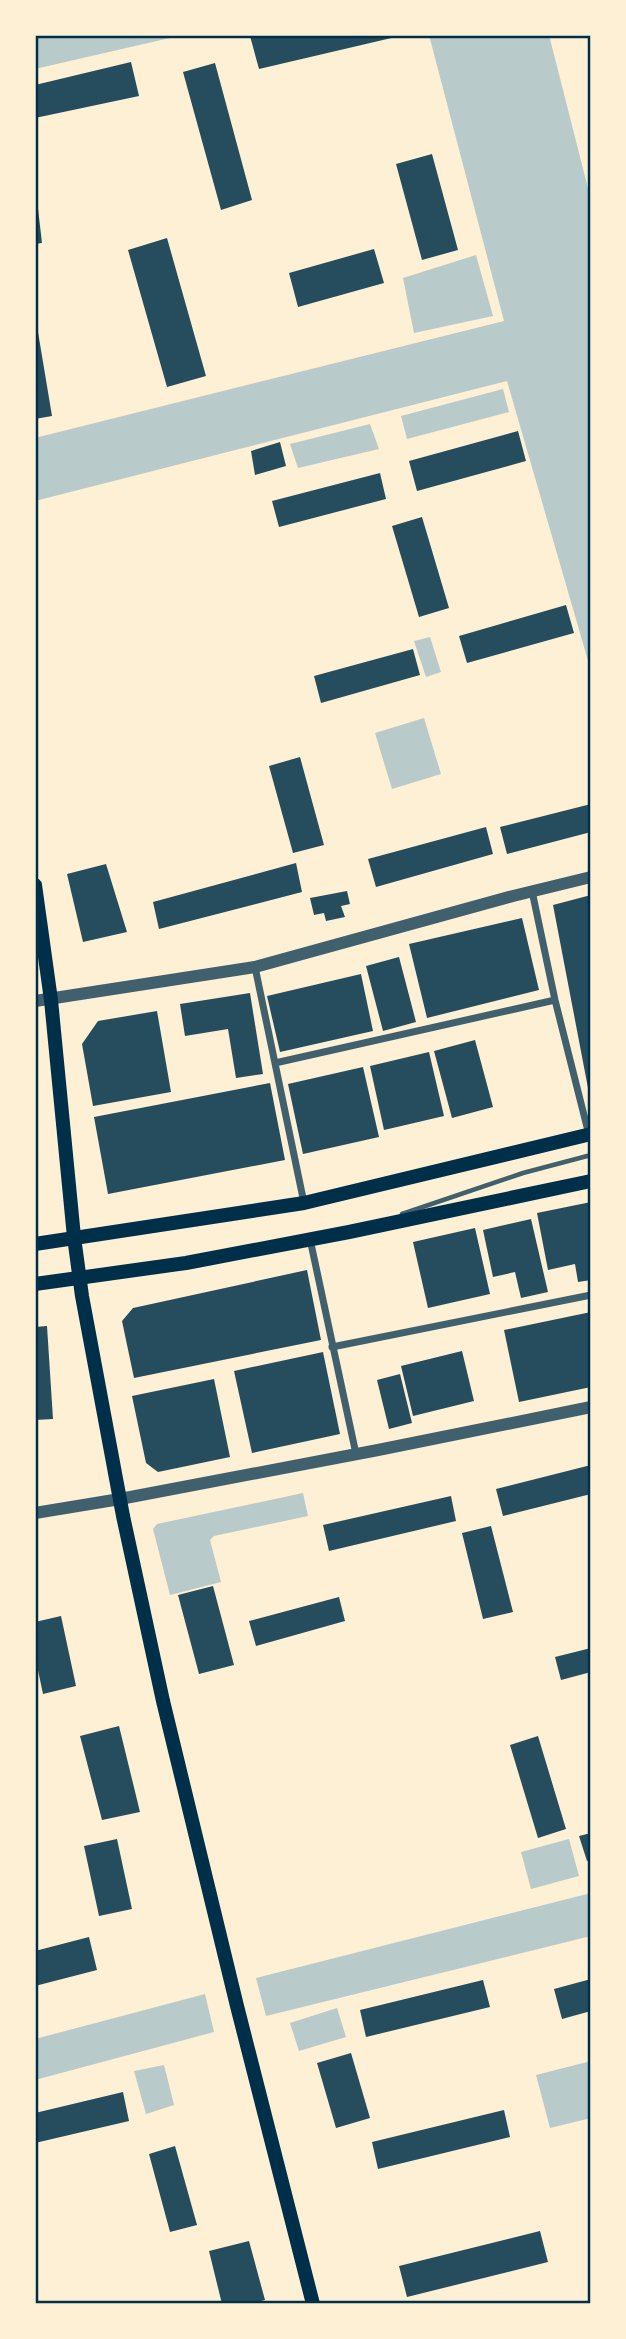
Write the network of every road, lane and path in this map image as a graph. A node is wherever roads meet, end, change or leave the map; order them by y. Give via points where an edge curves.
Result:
1 (591, 877) edge
2 (35, 885) edge
3 (532, 891) junction
4 (255, 967) junction
5 (51, 1000) junction
6 (555, 1000) junction
7 (35, 1001) edge
8 (275, 1063) junction
9 (590, 1136) edge
10 (591, 1155) edge
11 (591, 1181) edge
12 (304, 1203) junction
13 (349, 1233) junction
14 (74, 1237) junction
15 (310, 1239) junction
16 (35, 1244) edge
17 (80, 1277) junction
18 (35, 1284) edge
19 (591, 1295) edge
20 (332, 1347) junction
21 (591, 1407) edge
22 (356, 1454) junction
23 (120, 1499) junction
24 (35, 1513) edge
25 (313, 2304) edge

1 - 3 street
2 - 5 main road
3 - 4 street
3 - 6 street
4 - 5 street
4 - 8 street
5 - 7 street
5 - 14 main road
6 - 8 street
6 - 9 street
8 - 12 street
9 - 12 main road
10 - 13 lane via 523,1173
11 - 13 main road
12 - 14 main road
13 - 15 main road
14 - 16 main road
14 - 17 main road
15 - 17 main road
15 - 20 street
17 - 18 main road
17 - 23 main road
19 - 20 street
20 - 22 street
21 - 22 street
22 - 23 street
23 - 24 street
23 - 25 main road via 163,1701

